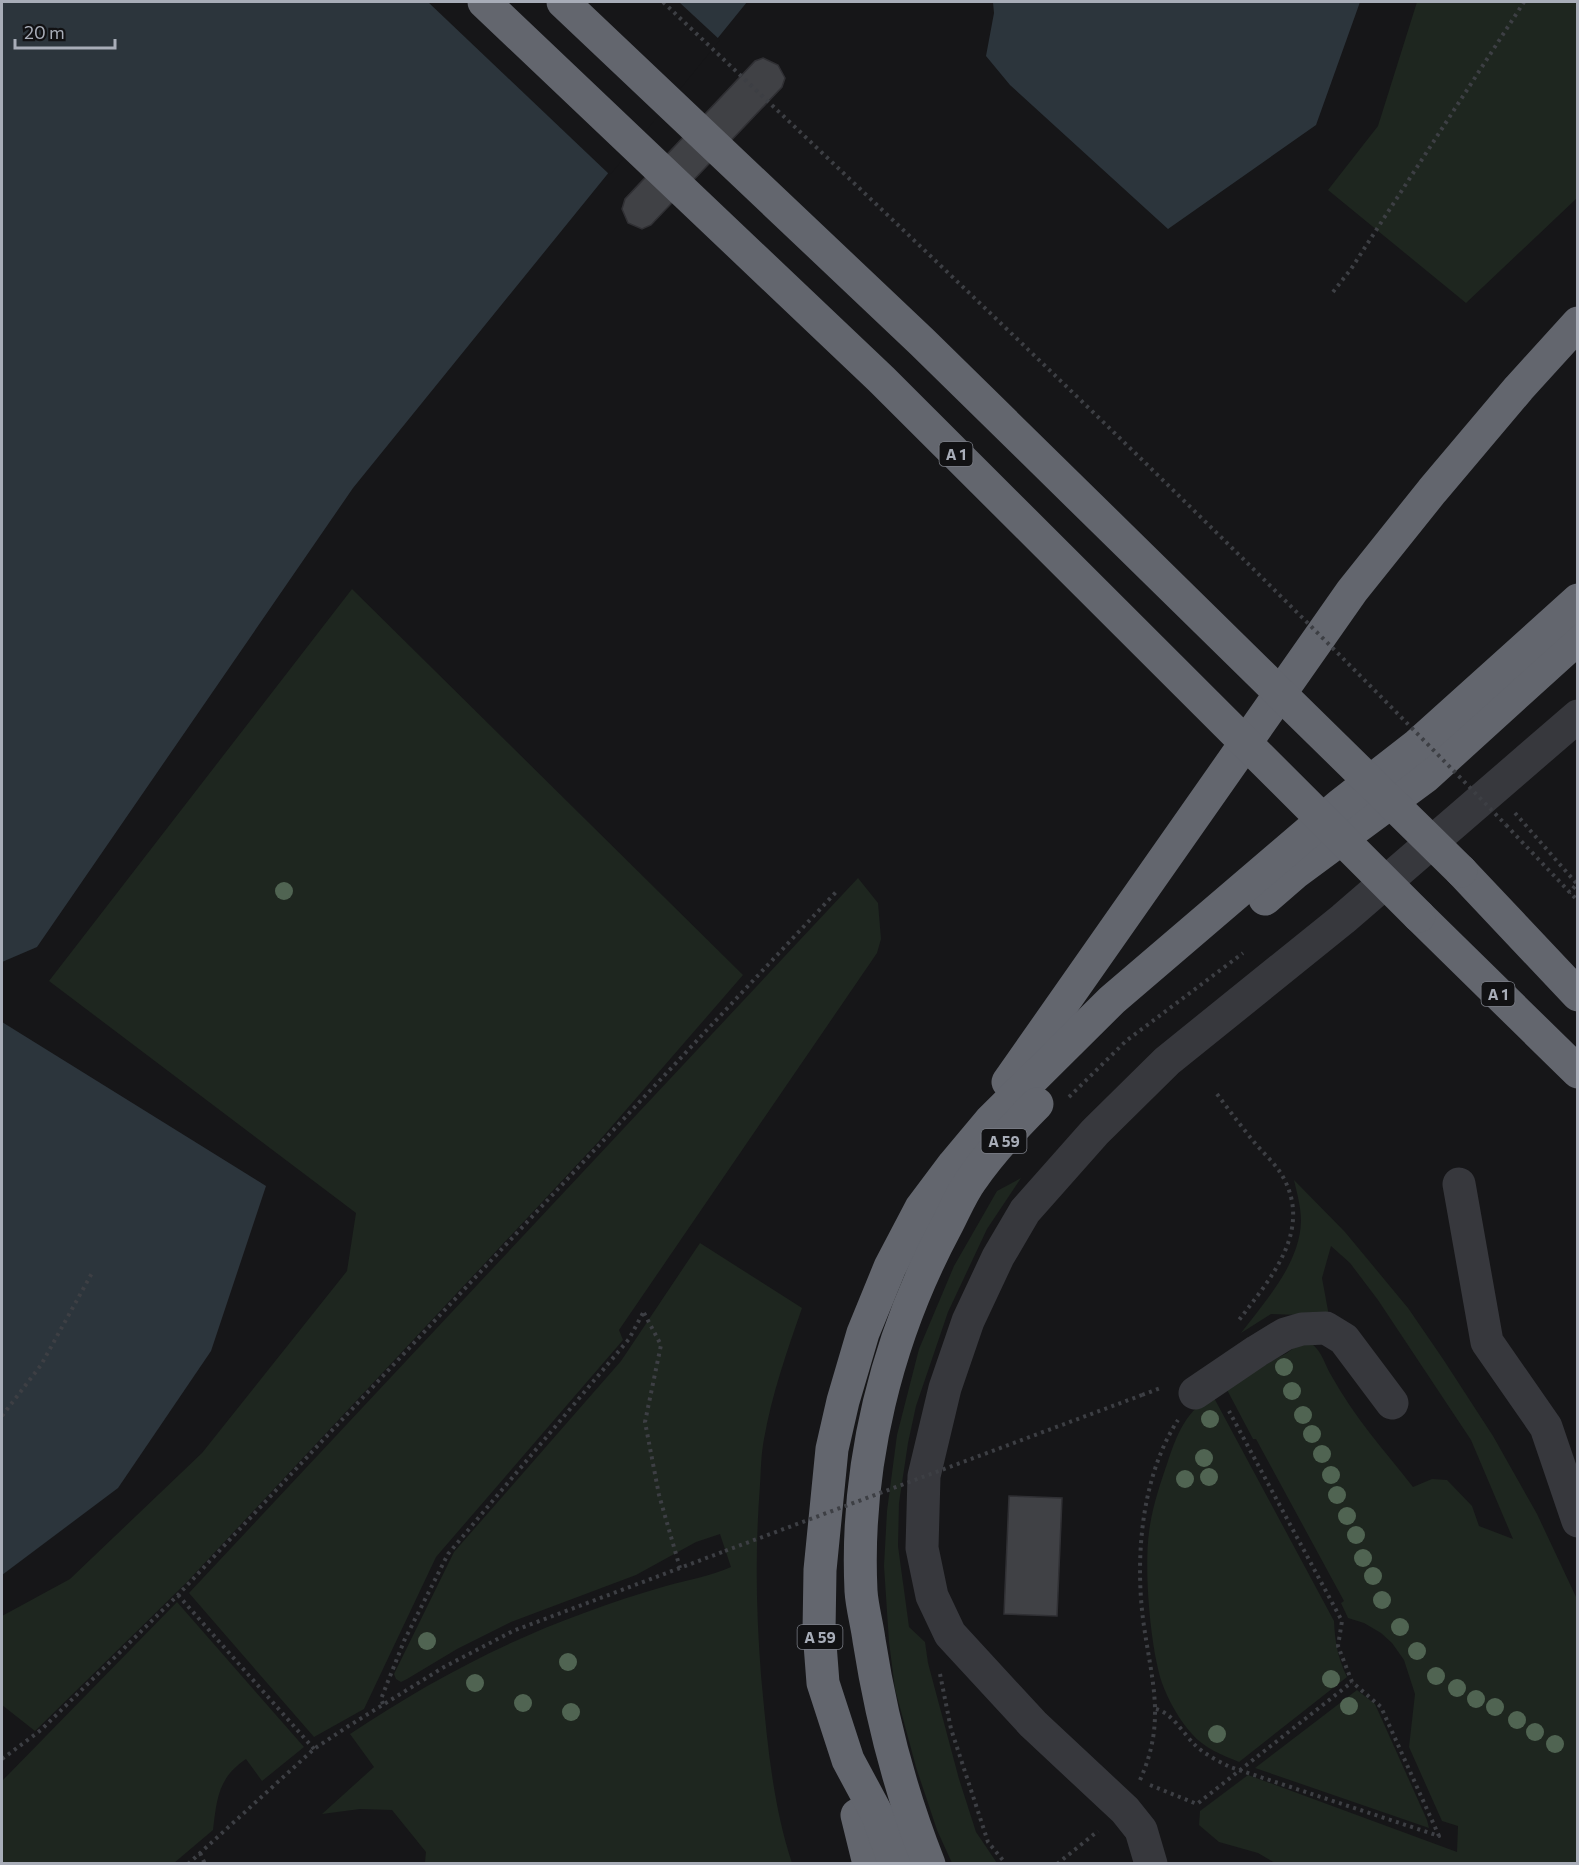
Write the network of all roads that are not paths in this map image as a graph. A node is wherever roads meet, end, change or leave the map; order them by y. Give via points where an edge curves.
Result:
1 (484, 2) edge
2 (563, 2) edge
3 (1578, 323) edge
4 (1578, 600) edge
5 (1578, 638) edge
6 (1578, 716) edge
7 (1578, 995) edge
8 (1578, 1072) edge
9 (954, 1164) junction
10 (1459, 1184) dead end
11 (1204, 1387) road end
12 (1392, 1403) dead end
13 (1578, 1521) edge
14 (848, 1760) junction
15 (869, 1863) edge
16 (895, 1863) edge
17 (929, 1863) edge
18 (1151, 1863) edge

1 - 8 highway, A 1, bridge via 880,379
2 - 7 highway, bridge via 922,342 1461,871
3 - 9 highway via 1504,405 1352,591 1028,1052
4 - 9 highway, A 59 via 1417,745 1340,805 1112,1000 990,1121
5 - 17 highway, A 59 via 1425,777 1295,873 1116,1024 1022,1118 971,1180 934,1249 907,1312 881,1393 868,1457 861,1535 861,1593 875,1682 899,1779
6 - 18 lane via 1343,918 1167,1061 1095,1132 1025,1211 968,1321 945,1388 924,1476 922,1548 932,1596 950,1634 1033,1724 1125,1810 1141,1830
9 - 14 highway, A 59 via 921,1208 890,1267 863,1333 832,1449 820,1570 821,1659 824,1683
10 - 13 lane via 1487,1342 1546,1427
11 - 12 lane via 1285,1334 1326,1328 1344,1339
14 - 15 highway
14 - 16 highway via 877,1814

